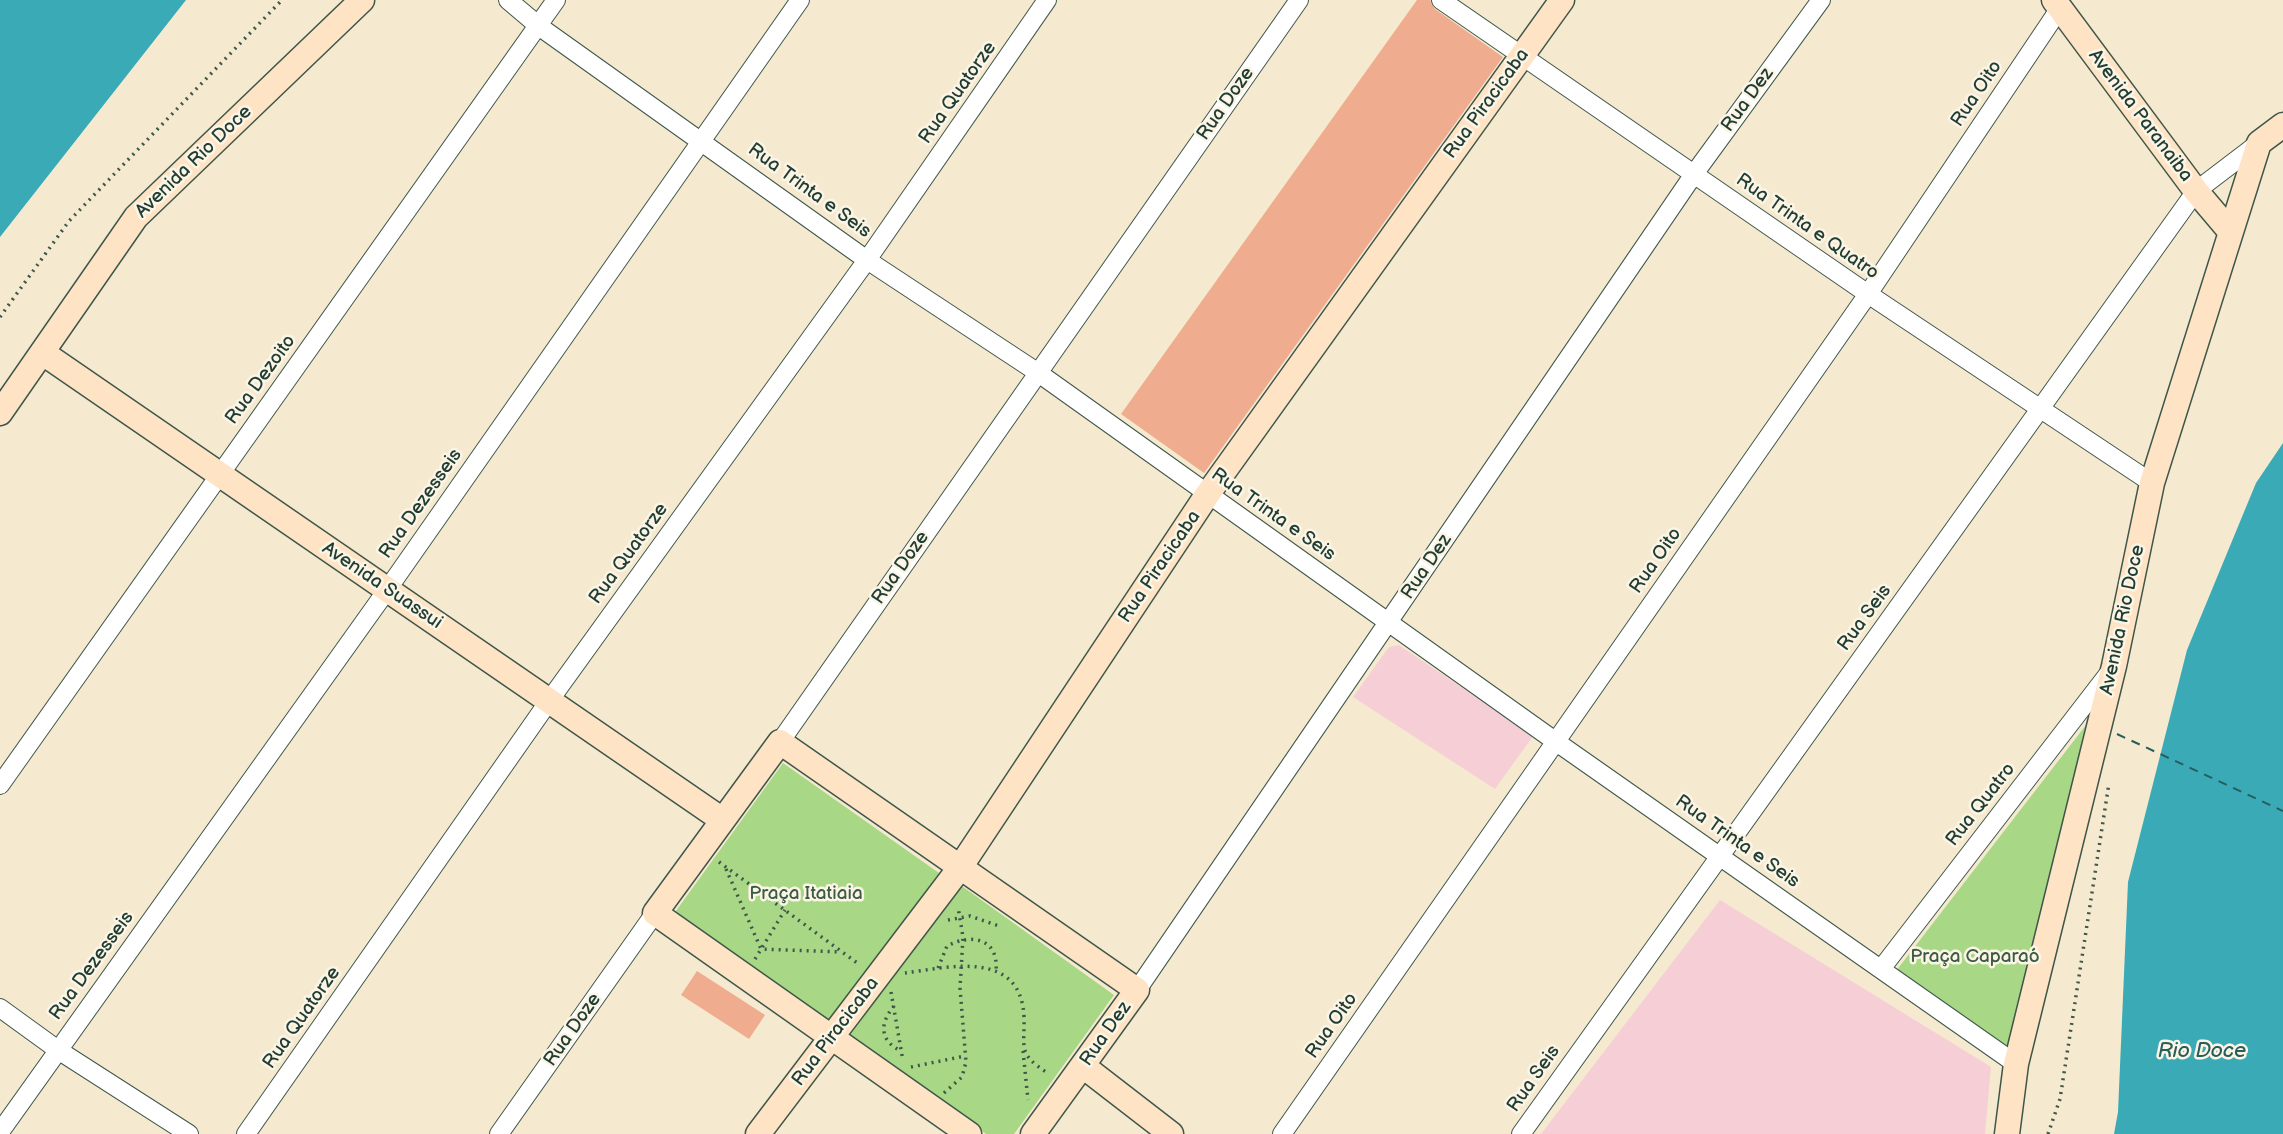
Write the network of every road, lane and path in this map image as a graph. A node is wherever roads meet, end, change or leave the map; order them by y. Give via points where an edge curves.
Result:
1 (282, 0) edge
2 (362, 0) edge
3 (508, 0) edge
4 (556, 0) edge
5 (800, 0) edge
6 (1047, 0) edge
7 (1299, 0) edge
8 (1441, 0) edge
9 (1562, 0) edge
10 (1821, 0) edge
11 (2057, 4) edge
12 (540, 27) junction
13 (1523, 54) junction
14 (2283, 125) edge
15 (702, 140) junction
16 (2259, 143) junction
17 (1693, 174) junction
18 (2196, 191) junction
19 (2229, 230) junction
20 (867, 260) junction
21 (1868, 294) junction
22 (0, 317) edge
23 (43, 353) junction
24 (1037, 372) junction
25 (2040, 411) junction
26 (0, 413) edge
27 (219, 474) junction
28 (2152, 484) junction
29 (1207, 495) junction
30 (387, 590) junction
31 (1390, 623) junction
32 (2114, 666) junction
33 (549, 701) junction
34 (1555, 741) junction
35 (780, 742) junction
36 (0, 785) edge
37 (721, 819) junction
38 (700, 849) junction
39 (1719, 855) junction
40 (725, 867) junction
41 (960, 869) junction
42 (956, 895) dead end
43 (785, 910) junction
44 (655, 913) junction
45 (959, 916) junction
46 (945, 922) dead end
47 (999, 926) dead end
48 (963, 937) junction
49 (761, 948) junction
50 (843, 952) junction
51 (964, 965) junction
52 (939, 968) junction
53 (1881, 970) junction
54 (996, 971) junction
55 (745, 976) junction
56 (889, 979) junction
57 (1137, 990) junction
58 (894, 1006) junction
59 (0, 1008) edge
60 (832, 1037) junction
61 (1022, 1045) junction
62 (58, 1050) junction
63 (901, 1051) junction
64 (965, 1056) junction
65 (2016, 1064) junction
66 (1083, 1066) junction
67 (1046, 1072) dead end
68 (942, 1095) dead end
69 (1028, 1100) dead end
70 (0, 1132) edge
71 (189, 1134) edge
72 (246, 1134) edge
73 (499, 1134) edge
74 (758, 1134) edge
75 (970, 1134) edge
76 (1033, 1134) edge
77 (1171, 1134) edge
78 (1282, 1134) edge
79 (1521, 1134) edge
80 (2007, 1134) edge

1 - 22 path via 69,221
2 - 23 street, Avenida Rio Doce via 136,217
3 - 12 street, Rua Trinta e Seis
4 - 12 street, Rua Dezoito
5 - 15 street, Rua Dezesseis
6 - 20 street, Rua Quatorze
7 - 24 street, Rua Doze
8 - 13 street, Rua Trinta e Quatro
9 - 13 street, Rua Piracicaba
10 - 17 street, Rua Dez
11 - 18 street, Avenida Paranaiba
11 - 21 street, Rua Oito
12 - 15 street, Rua Trinta e Seis
12 - 27 street, Rua Dezoito
13 - 17 street, Rua Trinta e Quatro
13 - 29 street, Rua Piracicaba
14 - 16 street
15 - 20 street, Rua Trinta e Seis
15 - 30 street, Rua Dezesseis
16 - 18 street, Rua Seis
16 - 19 street, Avenida Rio Doce
17 - 21 street, Rua Trinta e Quatro
17 - 31 street, Rua Dez
18 - 19 street, Avenida Paranaiba
18 - 25 street, Rua Seis
19 - 28 street, Avenida Rio Doce
20 - 24 street, Rua Trinta e Seis
20 - 33 street, Rua Quatorze
21 - 25 street, Rua Trinta e Quatro
21 - 34 street, Rua Oito
23 - 26 street, Avenida Rio Doce
23 - 27 street, Avenida Suassui
24 - 29 street, Rua Trinta e Seis
24 - 35 street, Rua Doze
25 - 28 street, Rua Trinta e Quatro
25 - 39 street, Rua Seis
27 - 30 street, Avenida Suassui
27 - 36 street, Rua Dezoito
28 - 32 street, Avenida Rio Doce
29 - 31 street, Rua Trinta e Seis
29 - 41 street, Rua Piracicaba
30 - 33 street, Avenida Suassui
30 - 62 street, Rua Dezesseis
31 - 34 street, Rua Trinta e Seis
31 - 57 street, Rua Dez
32 - 53 street, Rua Quatro
32 - 65 street, Avenida Rio Doce
33 - 37 street, Avenida Suassui
33 - 72 street, Rua Quatorze
34 - 39 street, Rua Trinta e Seis
34 - 78 street, Rua Oito
35 - 37 street, Rua Doze
35 - 41 street
37 - 38 street, Rua Doze
38 - 40 path
38 - 44 street, Rua Doze
39 - 53 street, Rua Trinta e Seis
39 - 79 street, Rua Seis
40 - 43 path
40 - 49 path
41 - 56 street, Rua Piracicaba
41 - 57 street
42 - 45 path
43 - 49 path
43 - 50 path
44 - 55 street
44 - 73 street, Rua Doze
45 - 46 path
45 - 47 path via 986,919
45 - 48 path
48 - 51 path
48 - 52 path via 947,946
48 - 54 path via 985,943 997,961
49 - 50 path
49 - 55 path
50 - 56 path
51 - 52 path
51 - 54 path
51 - 64 path via 960,988
52 - 56 path
53 - 65 street, Rua Trinta e Seis
54 - 61 path via 1012,982 1023,1006
55 - 60 street
56 - 58 path
56 - 60 street, Rua Piracicaba
57 - 66 street, Rua Dez
58 - 63 path
58 - 63 path via 885,1019 883,1035
59 - 62 street
60 - 74 street, Rua Piracicaba
60 - 75 street
61 - 67 path via 1033,1063
61 - 69 path
62 - 70 street, Rua Dezesseis
62 - 71 street
63 - 64 path via 904,1069
64 - 68 path via 962,1077
65 - 80 street, Avenida Rio Doce
66 - 76 street, Rua Dez
66 - 77 street

